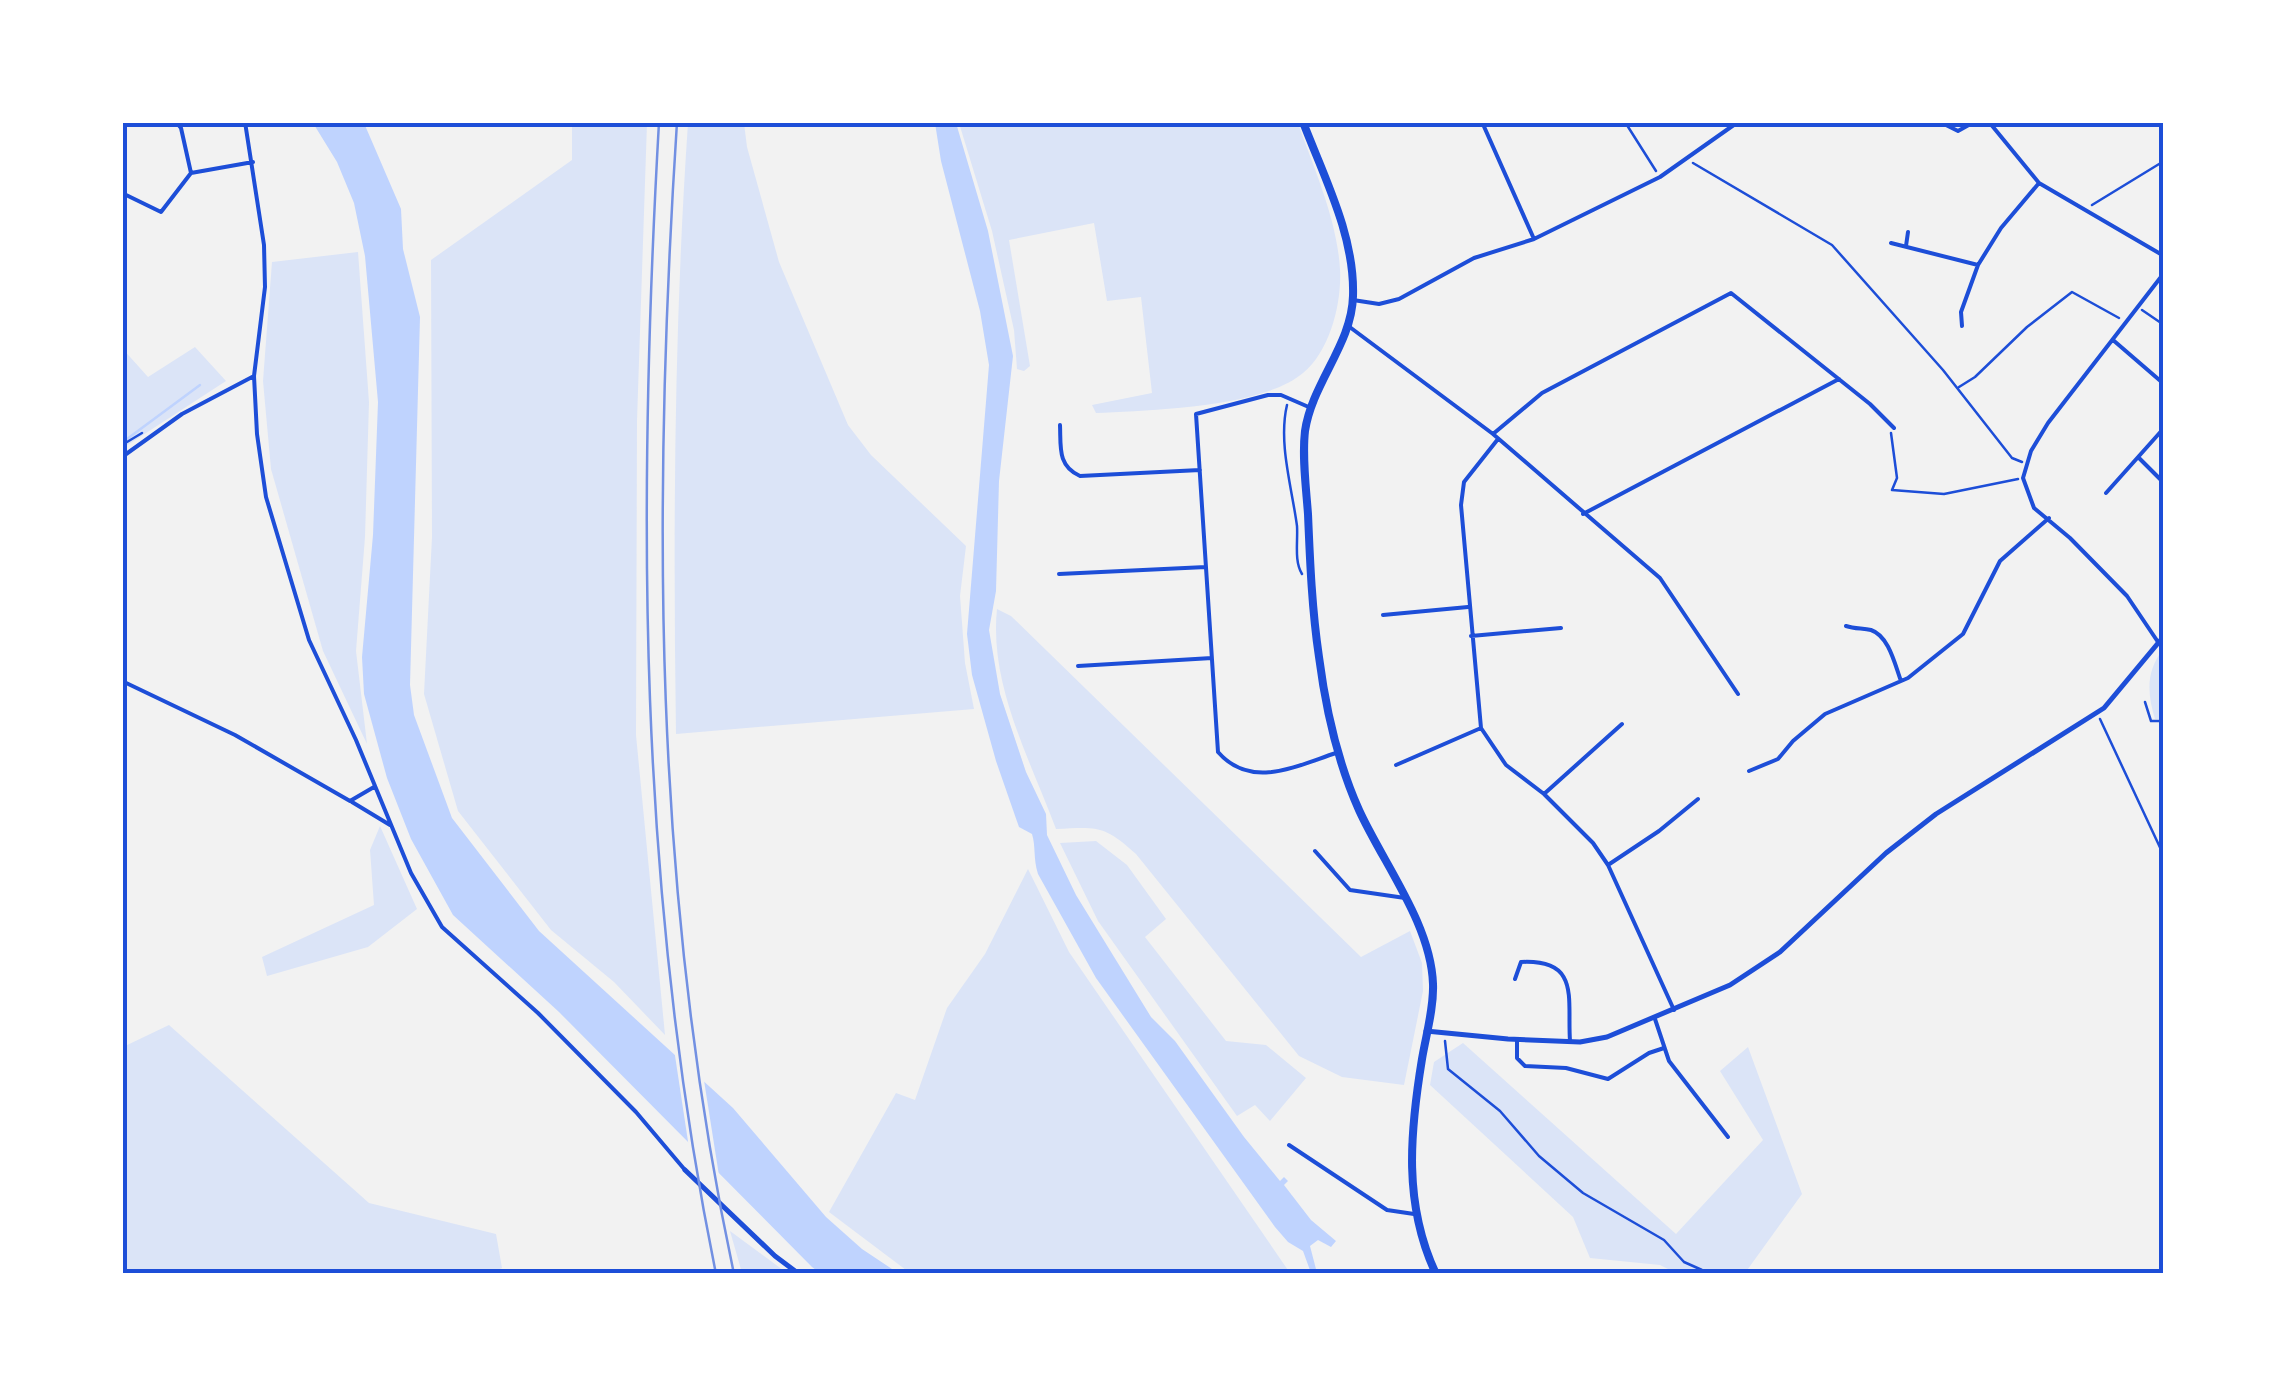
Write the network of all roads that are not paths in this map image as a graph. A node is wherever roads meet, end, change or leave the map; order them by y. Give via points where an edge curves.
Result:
1 (176, 122) edge
2 (245, 122) edge
3 (1303, 122) edge
4 (1434, 122) edge
5 (1482, 122) edge
6 (1738, 122) edge
7 (1940, 122) edge
8 (1974, 122) edge
9 (1989, 122) edge
10 (1420, 125) dead end
11 (253, 162) junction
12 (191, 173) junction
13 (2038, 183) junction
14 (122, 193) edge
15 (1908, 232) dead end
16 (1534, 239) junction
17 (1891, 243) dead end
18 (1906, 246) junction
19 (2164, 256) edge
20 (1978, 265) junction
21 (2164, 272) edge
22 (1354, 300) junction
23 (1347, 325) junction
24 (1962, 326) dead end
25 (2114, 340) junction
26 (254, 376) junction
27 (1839, 378) junction
28 (2164, 384) edge
29 (1311, 408) junction
30 (1060, 425) dead end
31 (1894, 428) road end
32 (2163, 431) edge
33 (1496, 436) junction
34 (122, 456) edge
35 (2139, 458) junction
36 (1200, 470) junction
37 (2164, 484) edge
38 (2106, 493) dead end
39 (1583, 514) junction
40 (2049, 518) junction
41 (1206, 567) junction
42 (1058, 574) dead end
43 (1468, 607) junction
44 (1384, 615) dead end
45 (1846, 626) dead end
46 (1560, 628) dead end
47 (1471, 636) junction
48 (2164, 636) edge
49 (2158, 642) junction
50 (1212, 658) junction
51 (1078, 666) dead end
52 (122, 681) edge
53 (1901, 681) junction
54 (1738, 694) dead end
55 (1622, 724) dead end
56 (1481, 728) junction
57 (1336, 754) junction
58 (1396, 765) dead end
59 (1749, 771) dead end
60 (376, 786) junction
61 (1544, 794) junction
62 (1698, 799) dead end
63 (350, 801) junction
64 (390, 825) junction
65 (1315, 851) dead end
66 (1608, 865) junction
67 (1405, 898) junction
68 (1515, 979) dead end
69 (1674, 1010) junction
70 (1655, 1018) junction
71 (1426, 1031) junction
72 (1517, 1040) junction
73 (1570, 1042) junction
74 (1664, 1048) junction
75 (1728, 1136) dead end
76 (1290, 1145) dead end
77 (685, 1170) joint
78 (1414, 1214) junction
79 (1432, 1272) edge
80 (799, 1274) edge

1 - 12 street
2 - 11 street
3 - 22 highway via 1344,232
4 - 10 street
5 - 16 street
6 - 16 street via 1660,177
7 - 8 street via 1958,132
9 - 13 street
11 - 12 street
11 - 26 street via 265,287
12 - 14 street via 161,212
13 - 19 street
13 - 20 street
15 - 18 street
16 - 22 street via 1474,258 1399,299
17 - 18 street
18 - 20 street
20 - 24 street
21 - 25 street
22 - 23 highway
23 - 29 highway
23 - 33 street
25 - 28 street
25 - 40 street via 2048,423 2027,463 2023,478 2034,508
26 - 34 street
26 - 60 street via 266,497 285,568 309,640
27 - 31 street
27 - 33 street via 1731,293 1542,393
27 - 39 street
29 - 36 street via 1268,395 1196,414
29 - 57 highway via 1305,432 1312,591
30 - 36 street via 1062,462 1080,476
32 - 35 street
33 - 39 street
33 - 43 street via 1464,482 1460,504
35 - 37 street
35 - 38 street
36 - 41 street
39 - 54 street via 1660,578
40 - 49 street via 2127,596
40 - 53 street via 2000,561 1963,634
41 - 42 street
41 - 50 street
43 - 44 street
43 - 47 street
45 - 53 street via 1879,635
46 - 47 street
47 - 56 street
48 - 49 street
49 - 69 street via 2097,713 1936,814 1780,952
50 - 51 street
50 - 57 street via 1218,752 1228,764 1271,775
52 - 63 street
53 - 59 street via 1825,714 1778,759
55 - 61 street
56 - 58 street
56 - 61 street via 1506,765
57 - 67 highway
60 - 63 street
60 - 64 street
61 - 66 street
62 - 66 street
63 - 64 street
64 - 77 street via 442,927 552,1027
65 - 67 street via 1350,890
66 - 69 street
67 - 71 highway via 1429,958 1433,986
68 - 73 street via 1521,962 1560,970 1568,984
69 - 70 street
70 - 73 street via 1607,1037
70 - 74 street
71 - 72 street
71 - 78 highway via 1412,1139
72 - 73 street
72 - 74 street via 1522,1064 1608,1079
74 - 75 street
76 - 78 street via 1387,1210
77 - 80 street
78 - 79 highway

